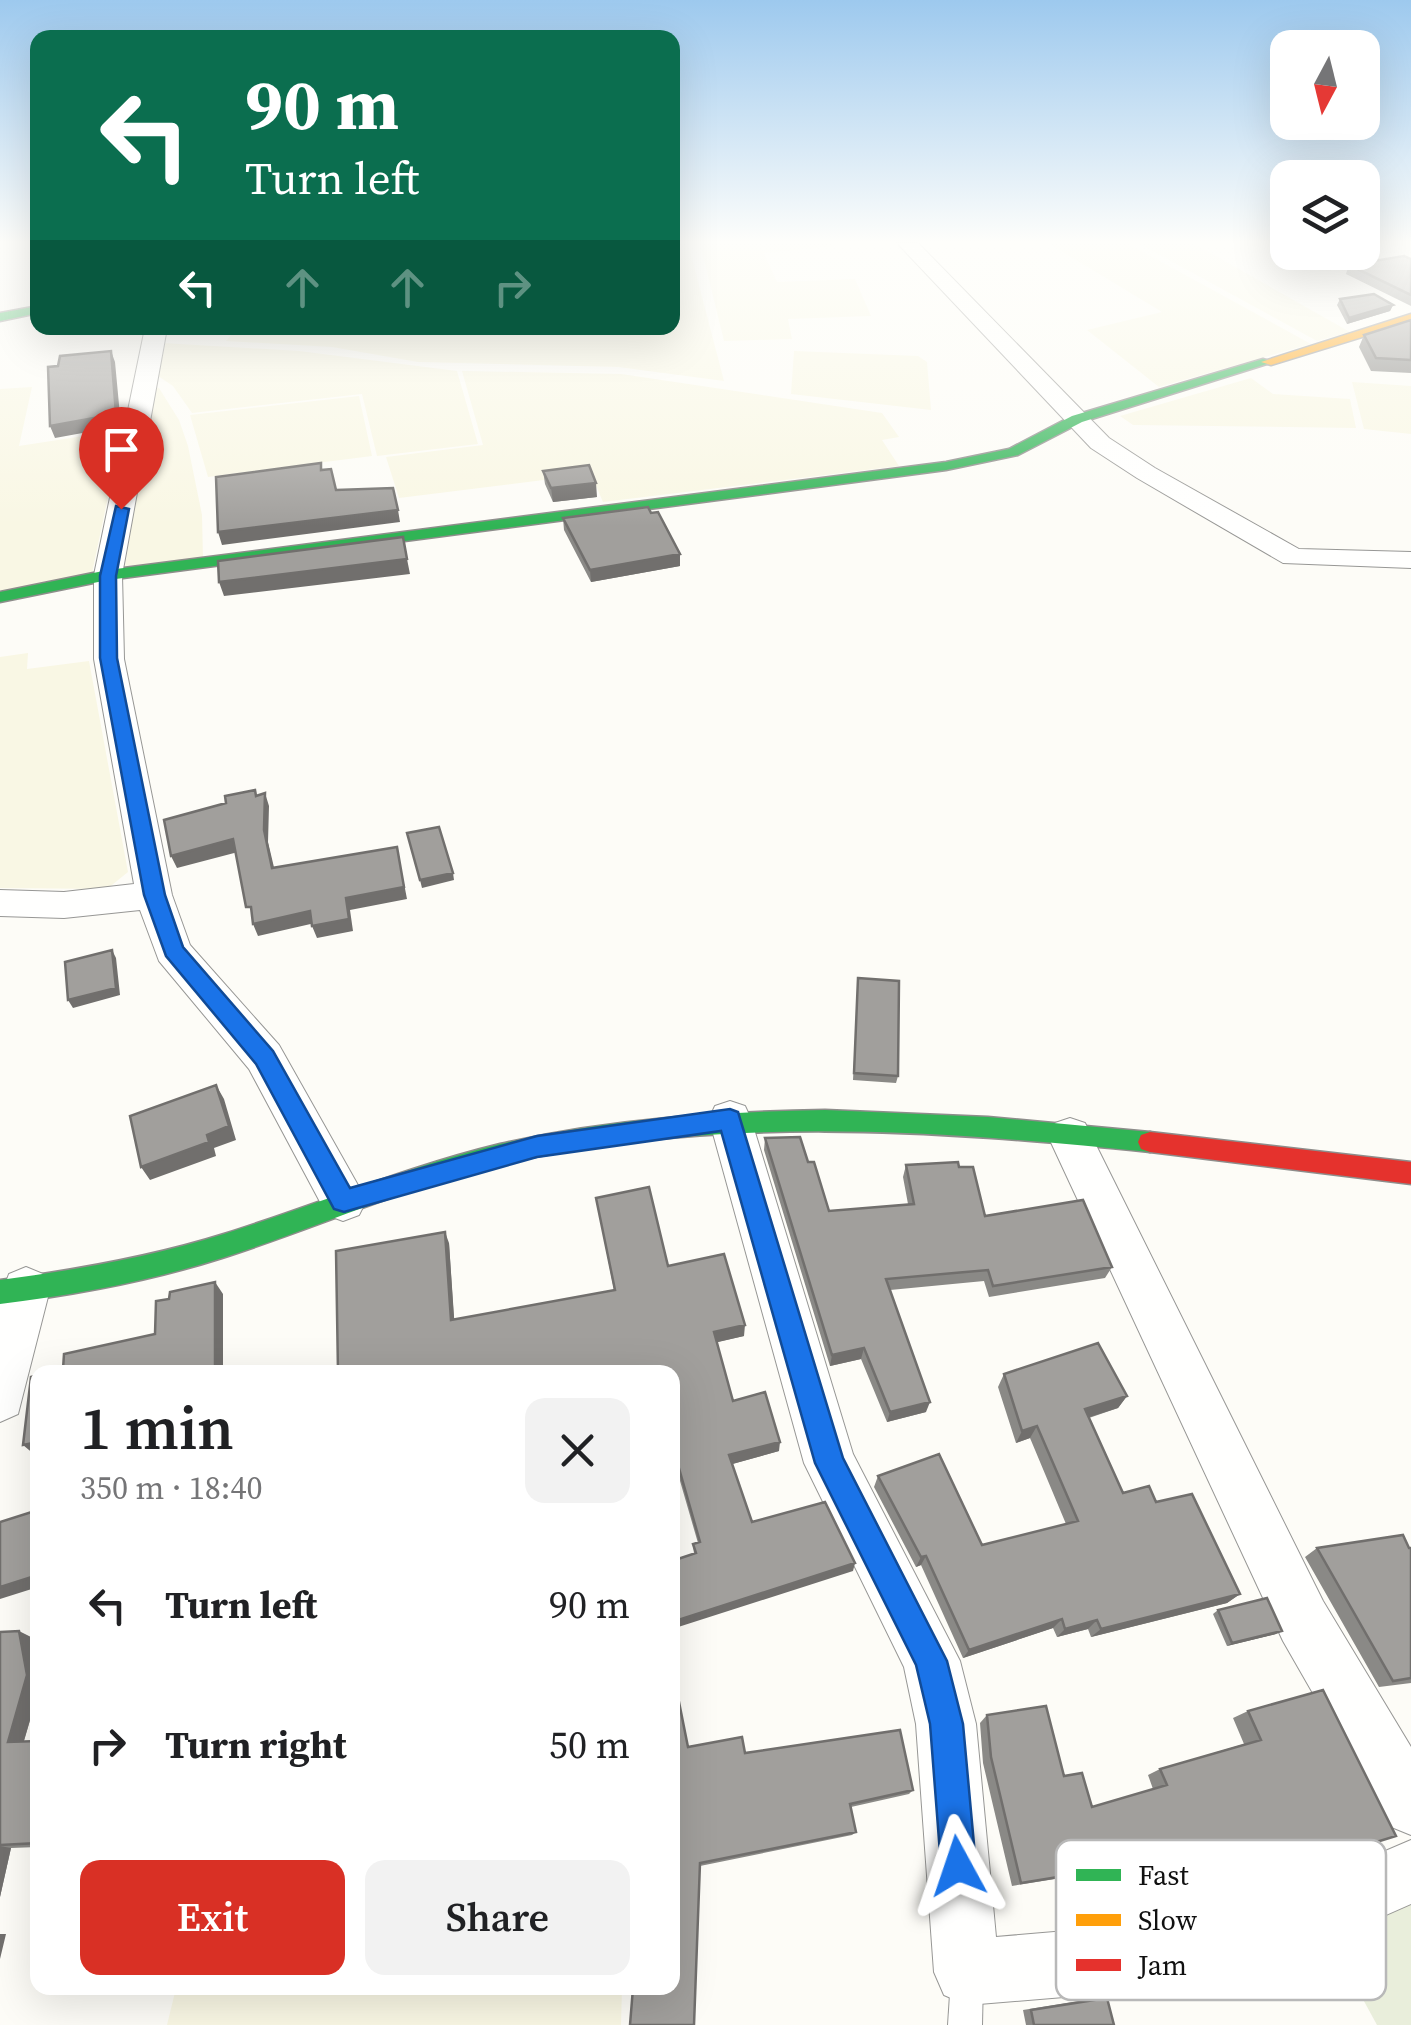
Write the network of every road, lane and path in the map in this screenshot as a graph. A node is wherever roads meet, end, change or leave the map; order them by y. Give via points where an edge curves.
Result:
1 (154, 338) edge
2 (999, 338) edge
3 (1347, 338) edge
4 (1077, 419) junction
5 (1411, 560) edge
6 (108, 576) junction
7 (0, 597) edge
8 (154, 895) junction
9 (0, 903) edge
10 (730, 1119) junction
11 (1070, 1136) junction
12 (1411, 1173) edge
13 (344, 1201) junction
14 (13, 1290) edge
15 (0, 1397) edge
16 (1411, 1804) edge
17 (1411, 1872) edge
18 (1386, 1883) edge
19 (1056, 1982) edge
20 (966, 1998) edge

1 - 6 street
2 - 4 street
3 - 4 street
4 - 5 street via 1100,444 1146,474 1293,557
4 - 6 street via 1013,452 946,466
6 - 7 street
6 - 8 street via 109,658
8 - 9 street
8 - 13 street via 173,951 264,1058
10 - 11 street via 905,1120
10 - 13 street via 537,1146
10 - 20 street via 830,1463 931,1661 946,1724
11 - 12 street
11 - 16 street via 1303,1621
13 - 14 street via 146,1268
14 - 15 street
17 - 18 street
19 - 20 street

